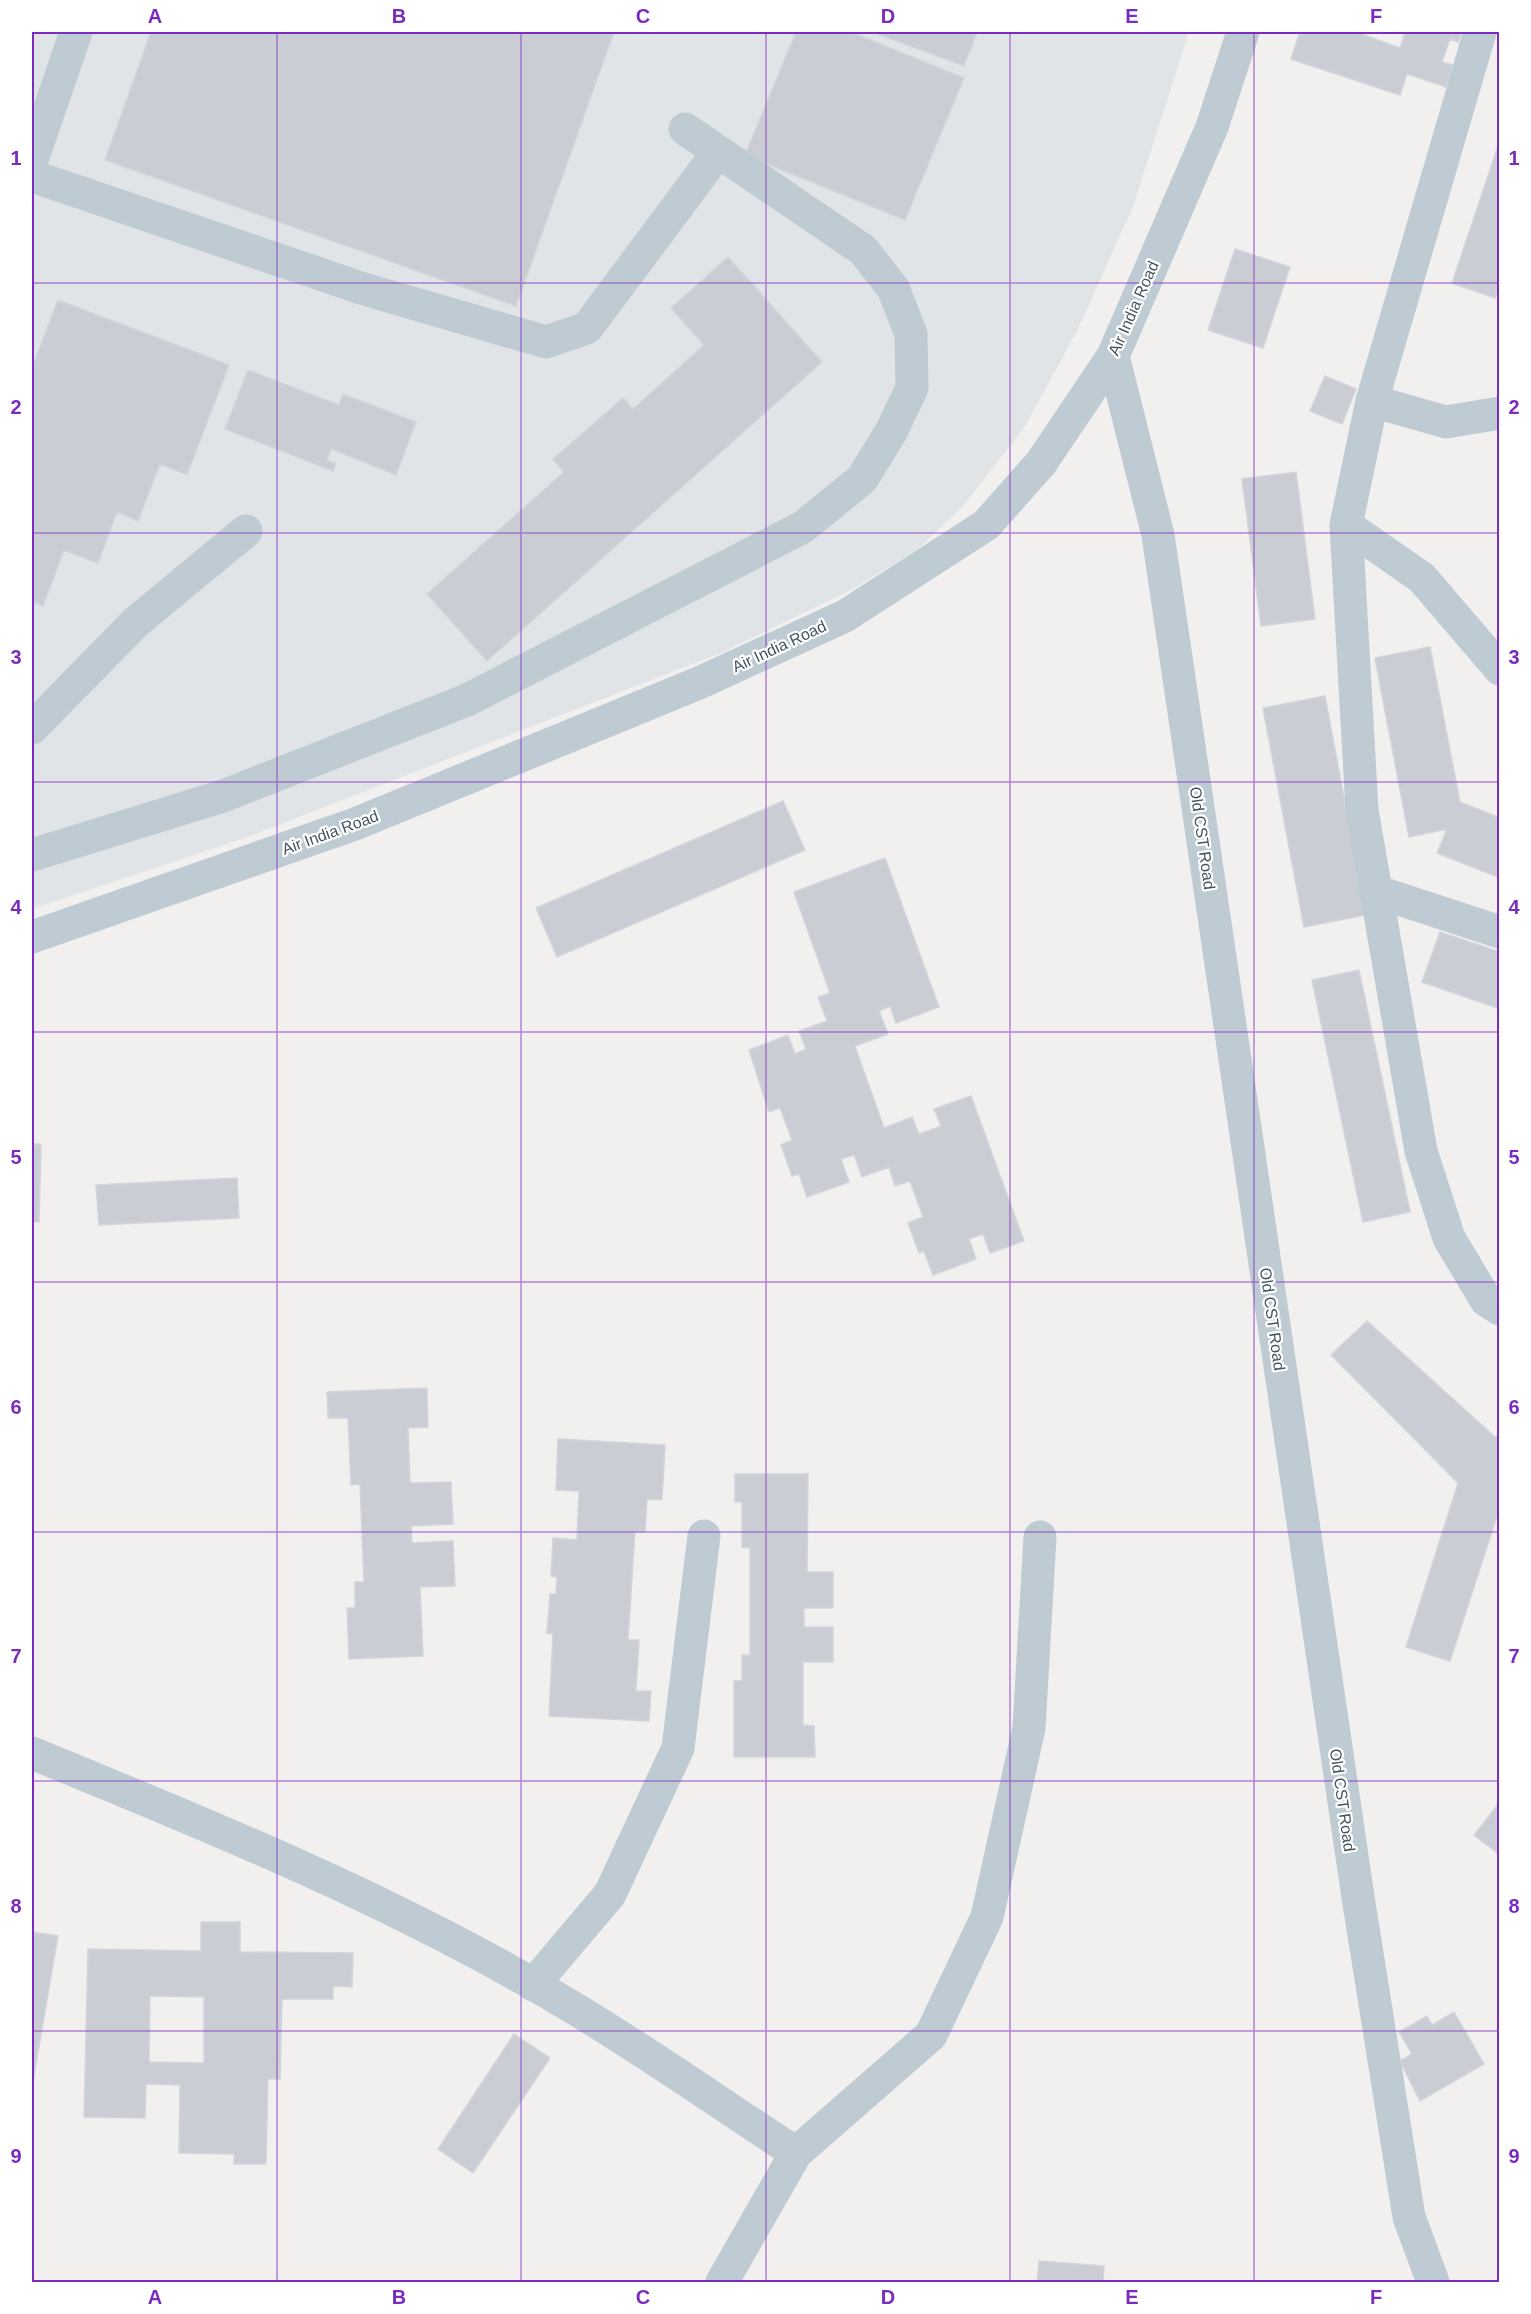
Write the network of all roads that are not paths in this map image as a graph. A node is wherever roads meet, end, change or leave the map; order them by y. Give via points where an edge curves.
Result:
1 (76, 32) edge
2 (1243, 32) edge
3 (1479, 32) edge
4 (685, 129) dead end
5 (718, 152) junction
6 (32, 160) edge
7 (32, 176) edge
8 (1113, 356) junction
9 (1372, 401) junction
10 (1500, 413) edge
11 (1346, 525) junction
12 (246, 531) dead end
13 (1500, 669) edge
14 (32, 728) edge
15 (32, 855) edge
16 (1375, 891) junction
17 (1500, 932) edge
18 (32, 937) edge
19 (1500, 1309) edge
20 (704, 1536) dead end
21 (1040, 1537) dead end
22 (32, 1753) edge
23 (533, 1985) junction
24 (796, 2153) junction
25 (722, 2283) edge
26 (1433, 2283) edge

1 - 6 street
2 - 8 street, Air India Road via 1212,127
3 - 9 street
4 - 5 street
5 - 7 street via 587,328 546,342 364,289
5 - 15 street via 863,250 893,288 911,334 912,387 891,432 862,479 803,527 467,699 223,796
8 - 18 street, Air India Road via 1041,463 986,525 845,616 699,683 355,824
8 - 26 street, Old CST Road via 1158,535 1358,1897 1409,2217
9 - 10 street via 1446,422
9 - 11 street
11 - 13 street via 1422,578
11 - 16 street via 1362,810
12 - 14 street via 136,622
16 - 17 street
16 - 19 street via 1421,1151 1449,1238 1486,1300
20 - 23 street via 678,1748 610,1894
21 - 24 street via 1029,1728 987,1917 931,2035
22 - 23 street via 221,1830 431,1929
23 - 24 street
24 - 25 street

